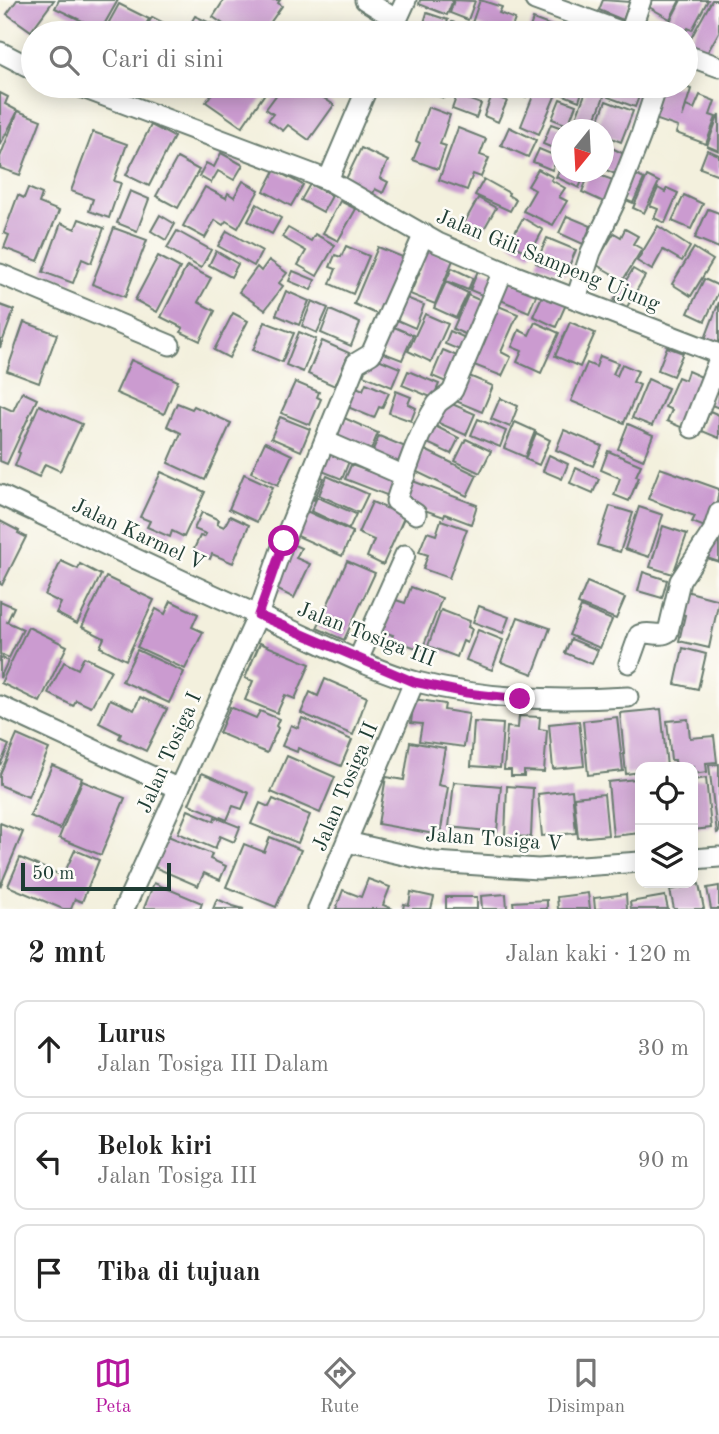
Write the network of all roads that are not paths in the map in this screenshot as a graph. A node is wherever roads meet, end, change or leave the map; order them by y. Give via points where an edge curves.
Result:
1 (365, 0) edge
2 (406, 0) edge
3 (535, 0) edge
4 (641, 0) edge
5 (388, 21) edge
6 (397, 21) edge
7 (594, 21) edge
8 (633, 21) edge
9 (0, 52) edge
10 (698, 59) edge
11 (21, 63) edge
12 (719, 67) edge
13 (110, 98) edge
14 (364, 98) edge
15 (653, 98) edge
16 (328, 180) junction
17 (424, 234) junction
18 (503, 271) junction
19 (0, 274) edge
20 (576, 299) junction
21 (170, 345) dead end
22 (719, 357) edge
23 (692, 428) dead end
24 (325, 441) junction
25 (405, 476) junction
26 (0, 495) edge
27 (416, 513) dead end
28 (718, 521) edge
29 (405, 555) dead end
30 (258, 615) junction
31 (358, 660) junction
32 (629, 663) dead end
33 (414, 682) junction
34 (628, 697) dead end
35 (0, 706) edge
36 (179, 789) junction
37 (347, 842) junction
38 (719, 857) edge
39 (698, 859) edge
40 (635, 862) edge
41 (124, 909) edge
42 (318, 909) edge

1 - 5 street
2 - 6 street
3 - 7 street
4 - 8 street
9 - 11 street
10 - 12 street
13 - 16 street, Jalan Gili Sampeng Ujung
14 - 16 street
15 - 20 street
16 - 17 street, Jalan Gili Sampeng Ujung
17 - 18 street, Jalan Gili Sampeng Ujung
17 - 24 street, Jalan Tosiga I via 371,354 356,363
18 - 20 street, Jalan Gili Sampeng Ujung
18 - 25 street via 453,390 439,402 420,436
19 - 21 street
20 - 22 street, Jalan Gili Sampeng Ujung
22 - 23 street
24 - 25 street
24 - 30 street, Jalan Tosiga I
25 - 27 street via 396,501
26 - 30 street, Jalan Karmel V
28 - 32 street via 680,581 668,632 639,635
29 - 31 street
30 - 31 street, Jalan Tosiga III
30 - 36 street, Jalan Tosiga I
31 - 33 street, Jalan Tosiga III
33 - 34 street, Jalan Tosiga III via 520,699
33 - 37 street, Jalan Tosiga II
35 - 36 street
36 - 41 street, Jalan Tosiga I
37 - 40 street, Jalan Tosiga V via 461,864 538,869
37 - 42 street, Jalan Tosiga II
38 - 39 street

